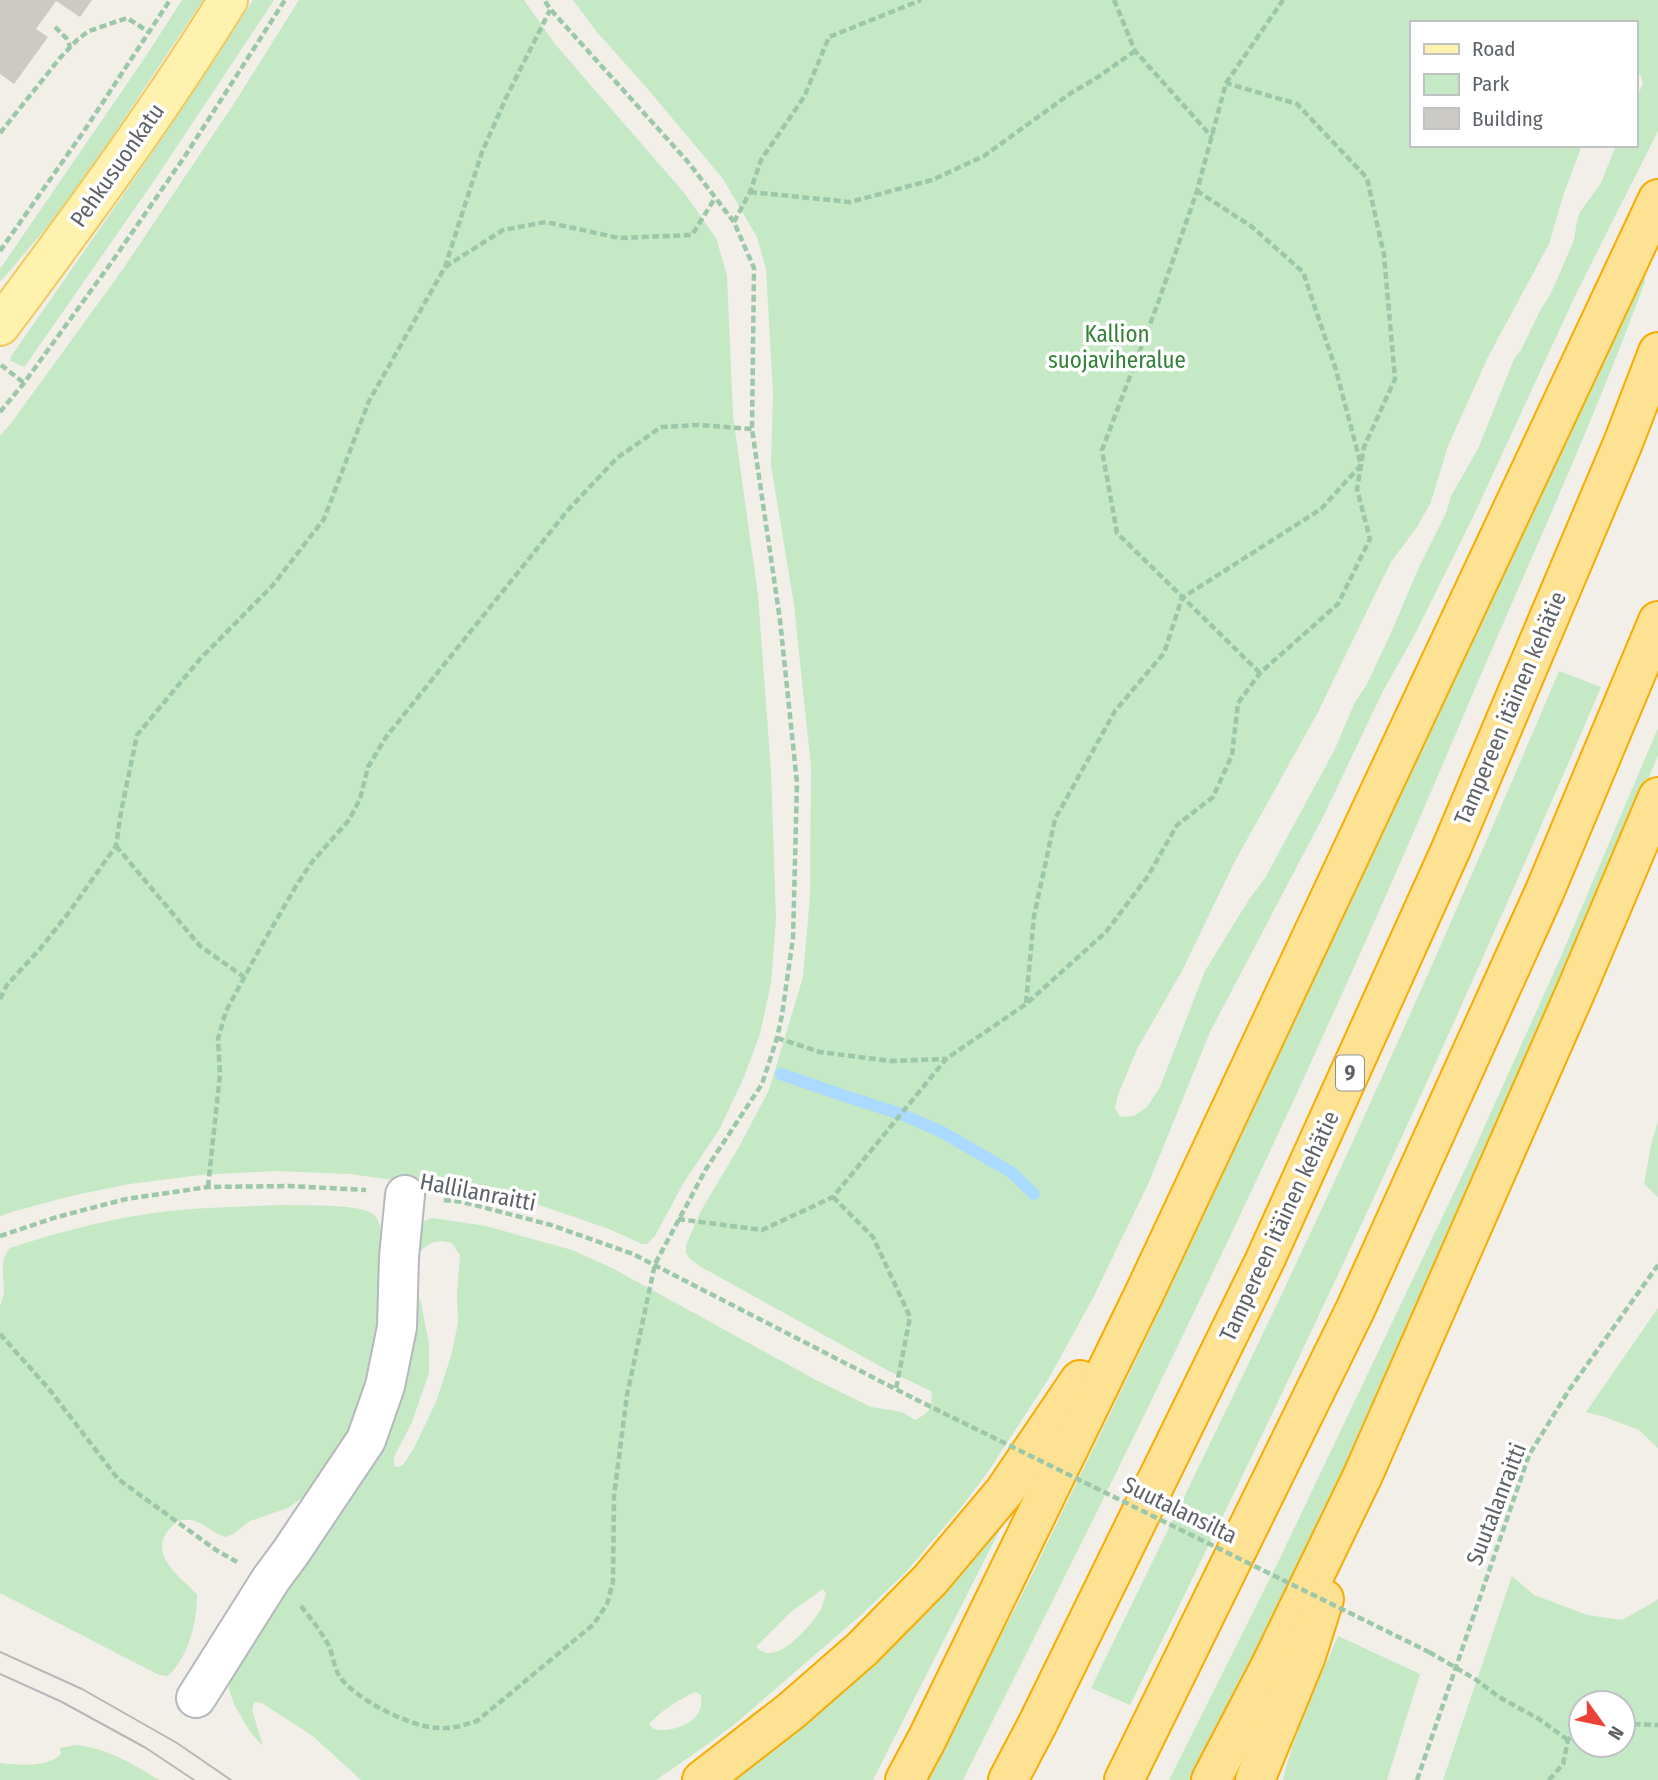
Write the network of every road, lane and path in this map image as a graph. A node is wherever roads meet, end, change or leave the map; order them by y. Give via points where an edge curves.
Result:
1 (170, 0) edge
2 (228, 0) edge
3 (285, 0) edge
4 (544, 0) edge
5 (922, 0) edge
6 (1114, 0) edge
7 (1283, 0) edge
8 (551, 10) junction
9 (55, 27) dead end
10 (149, 32) junction
11 (70, 47) junction
12 (1135, 51) junction
13 (1226, 83) junction
14 (0, 133) edge
15 (1212, 137) junction
16 (1197, 191) junction
17 (750, 192) junction
18 (715, 198) junction
19 (1658, 199) edge
20 (734, 222) junction
21 (0, 251) edge
22 (445, 267) junction
23 (0, 326) edge
24 (1658, 352) edge
25 (0, 364) edge
26 (24, 383) junction
27 (0, 412) edge
28 (752, 429) junction
29 (1361, 465) junction
30 (1182, 598) junction
31 (1658, 621) edge
32 (1260, 673) junction
33 (1658, 797) edge
34 (116, 846) junction
35 (244, 977) junction
36 (0, 999) edge
37 (1026, 1004) junction
38 (778, 1038) junction
39 (946, 1059) junction
40 (208, 1187) junction
41 (405, 1195) junction
42 (833, 1196) junction
43 (678, 1219) junction
44 (0, 1236) edge
45 (655, 1264) junction
46 (1658, 1265) edge
47 (1144, 1294) junction
48 (0, 1334) edge
49 (896, 1389) junction
50 (915, 1399) joint
51 (1363, 1475) junction
52 (271, 1579) junction
53 (1455, 1668) junction
54 (196, 1698) dead end
55 (1637, 1724) edge
56 (1658, 1725) edge
57 (1567, 1739) edge
58 (1567, 1748) edge
59 (702, 1780) edge
60 (905, 1780) edge
61 (1008, 1780) edge
62 (1124, 1780) edge
63 (1211, 1780) edge
64 (1255, 1780) edge
65 (1417, 1780) edge
66 (1549, 1780) edge

1 - 10 path
2 - 23 main road, Pehkusuonkatu
3 - 26 path via 185,156
4 - 8 path
5 - 17 path via 829,37 804,97 761,160
6 - 12 path
7 - 13 path
8 - 18 path
8 - 22 path via 482,152
9 - 11 path
10 - 11 path via 127,18 89,31
10 - 21 path
11 - 14 path
12 - 15 path
12 - 17 path via 984,156 932,180 850,202
13 - 15 path
13 - 29 path via 1297,104 1367,178 1384,255 1395,379 1364,447
15 - 16 path
16 - 29 path via 1251,226 1303,272
16 - 30 path via 1102,450 1117,533
17 - 20 path
18 - 20 path
18 - 22 path via 692,235 619,238 546,222 503,230
19 - 47 highway
20 - 28 path via 754,268
22 - 34 path via 369,401 324,519 274,585 200,659 137,734
24 - 61 highway, Tampereen itäinen kehätie / 9 via 1451,849 1265,1260
25 - 26 path
26 - 27 path
28 - 35 path via 661,427 617,458 568,510 386,737 368,767 349,820 312,862
28 - 38 path via 780,620 797,783 793,938
29 - 30 path via 1321,509
29 - 32 path via 1357,489 1370,539 1338,604
30 - 32 path
30 - 37 path via 1164,653 1115,710 1055,819 1034,916
31 - 62 highway via 1544,893 1355,1310
32 - 37 path via 1238,703 1232,755 1213,797 1177,825 1148,876 1106,932
33 - 51 highway
34 - 35 path via 200,946
34 - 36 path
35 - 40 path via 218,1039 220,1074
37 - 39 path
38 - 39 path via 820,1052 891,1061
38 - 43 path via 762,1084
39 - 42 path
40 - 41 path, Hallilanraitti via 289,1186
40 - 44 path, Hallilanraitti via 126,1199
41 - 45 path, Hallilanraitti via 463,1202 551,1225
41 - 52 lane via 397,1327 385,1386 366,1440
42 - 43 path via 762,1230
42 - 49 path via 873,1237 910,1317
43 - 45 path
45 - 49 path, Hallilanraitti
45 - 52 path via 626,1395 614,1496 613,1582 607,1604 594,1624 477,1721 458,1727 426,1726 393,1716 346,1685 316,1624 297,1600
46 - 53 path, Suutalanraitti via 1529,1455
47 - 59 highway via 1004,1492 930,1580 862,1649
47 - 60 highway
48 - 52 path via 118,1479 216,1550
49 - 50 path, Hallilanraitti
50 - 53 path, Suutalansilta, bridge
51 - 63 highway
51 - 64 highway via 1306,1657
52 - 54 lane
53 - 57 path, Suutalansilta
53 - 65 path, Suutalanraitti
55 - 56 path
58 - 66 path via 1563,1764

